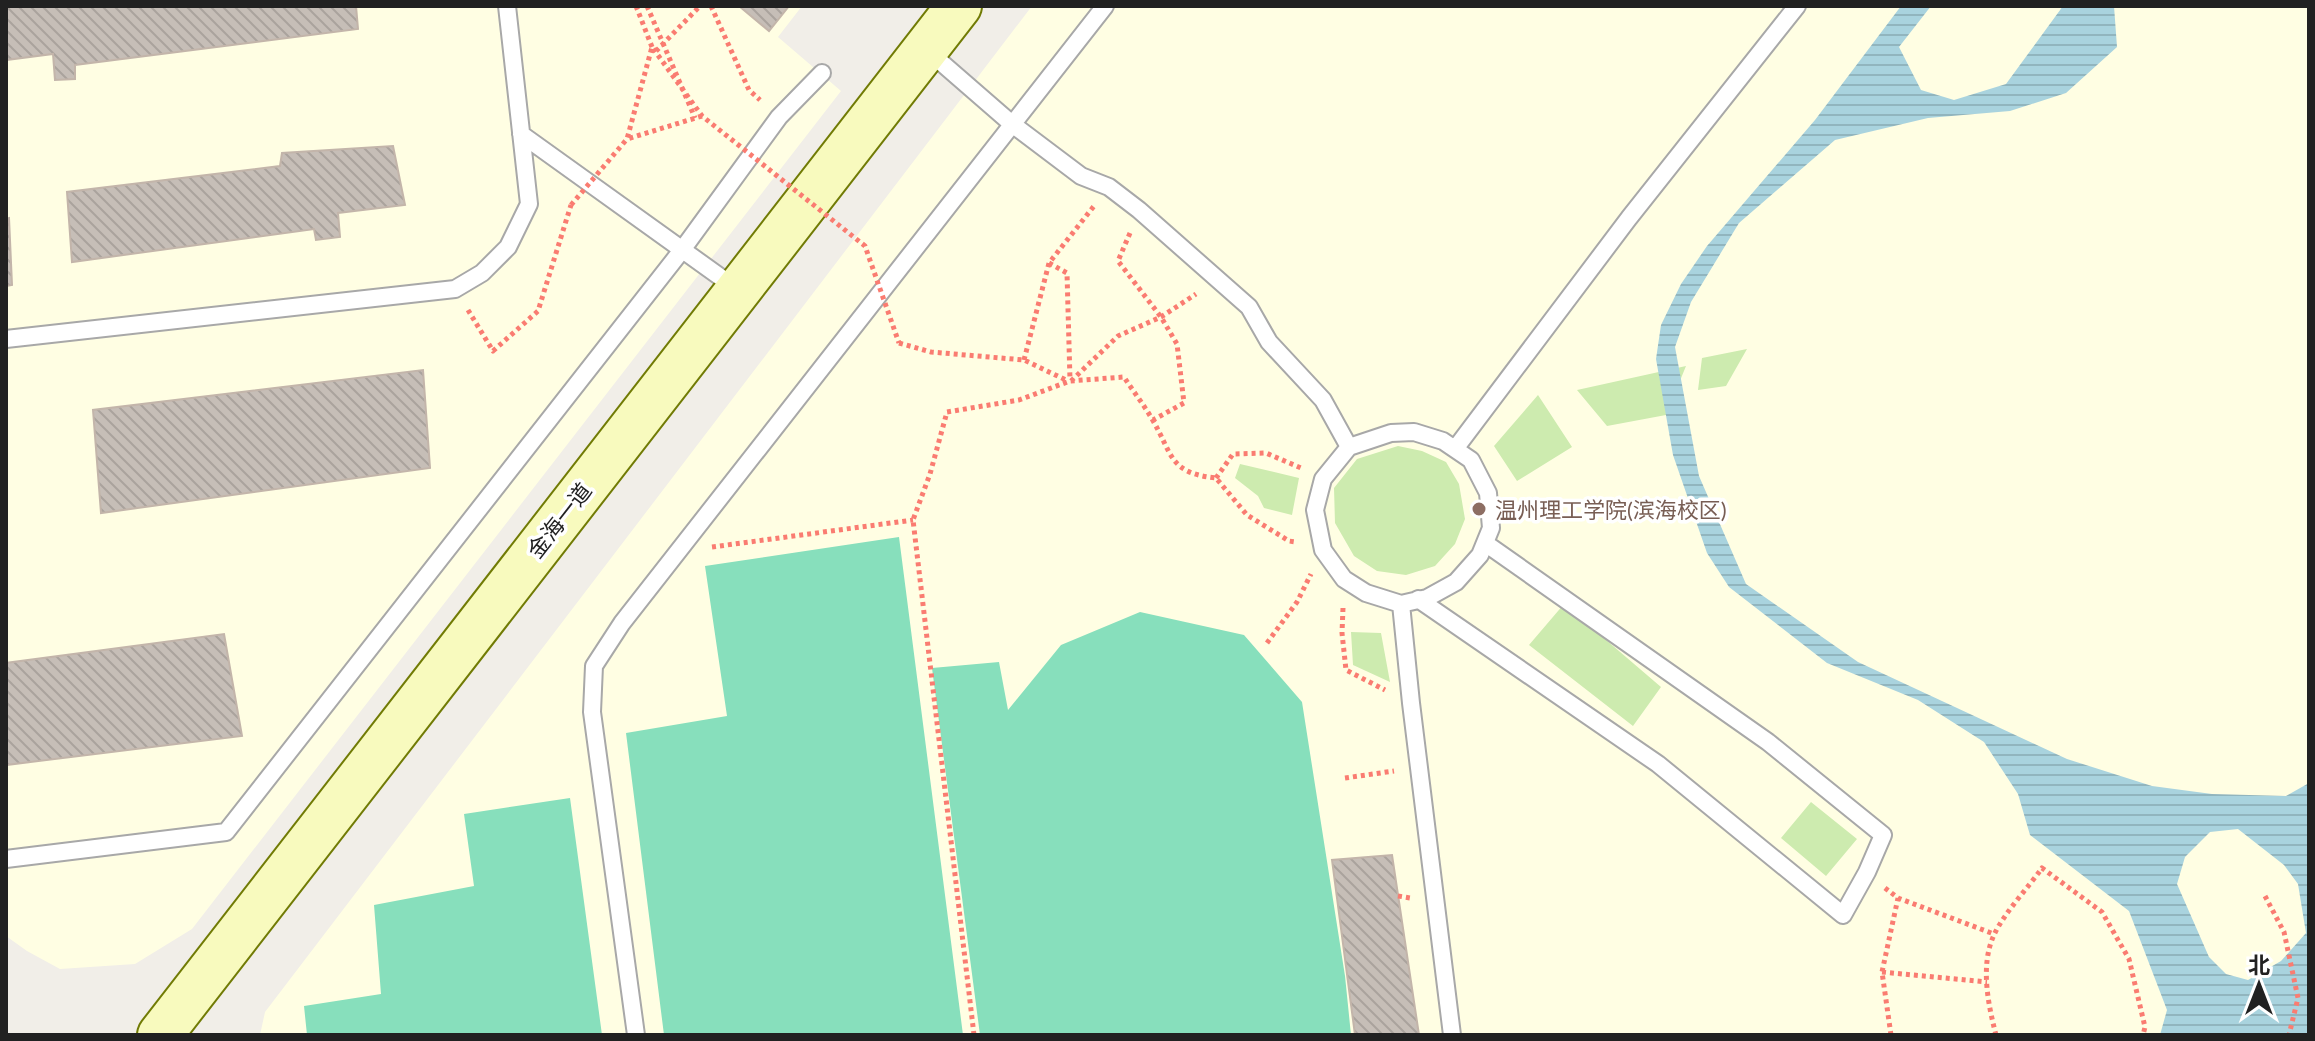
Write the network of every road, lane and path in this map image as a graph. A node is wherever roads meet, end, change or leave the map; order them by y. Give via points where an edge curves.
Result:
1 (507, 6) edge
2 (636, 6) edge
3 (647, 6) edge
4 (700, 6) edge
5 (711, 6) edge
6 (959, 6) edge
7 (1105, 6) edge
8 (1797, 6) edge
9 (654, 49) junction
10 (925, 49) junction
11 (822, 73) dead end
12 (702, 116) junction
13 (779, 117) junction
14 (695, 118) junction
15 (1012, 124) junction
16 (521, 134) junction
17 (627, 139) junction
18 (1109, 187) junction
19 (1139, 210) junction
20 (682, 250) junction
21 (1049, 263) junction
22 (1229, 288) junction
23 (455, 289) junction
24 (738, 290) junction
25 (1161, 317) junction
26 (6, 339) edge
27 (1024, 360) junction
28 (1070, 381) junction
29 (1153, 420) junction
30 (1349, 447) junction
31 (1455, 449) junction
32 (1216, 478) junction
33 (1323, 479) junction
34 (913, 520) junction
35 (1485, 543) junction
36 (1322, 545) junction
37 (678, 552) junction
38 (1344, 579) junction
39 (1418, 599) junction
40 (1401, 604) junction
41 (1267, 643) dead end
42 (1411, 703) junction
43 (1419, 768) junction
44 (1345, 778) dead end
45 (6, 859) edge
46 (2265, 896) dead end
47 (1994, 934) junction
48 (1882, 972) junction
49 (1987, 982) junction
50 (160, 1035) edge
51 (636, 1035) edge
52 (974, 1035) edge
53 (1452, 1035) edge
54 (1891, 1035) edge
55 (1996, 1035) edge
56 (2143, 1035) edge
57 (2289, 1035) edge

1 - 16 lane
2 - 9 path
3 - 14 path
4 - 9 path, bridge
5 - 13 path via 749,90
6 - 10 street, 金海一道
7 - 15 lane
8 - 31 lane
9 - 12 path, bridge
9 - 17 path, bridge
10 - 15 lane
10 - 24 street, 金海一道
11 - 13 lane
12 - 14 path, bridge
12 - 27 path, bridge via 865,246 899,343 931,352
13 - 20 lane
14 - 17 path, bridge
15 - 18 lane via 1081,176
15 - 37 lane
16 - 20 lane
16 - 23 lane via 529,204 508,247 482,273
17 - 23 path, bridge via 571,205 538,311 493,351
18 - 19 lane
18 - 21 path
19 - 22 lane
19 - 25 path via 1118,261
20 - 24 lane
20 - 45 lane via 226,832
21 - 27 path
21 - 28 path via 1067,273
22 - 25 path via 1198,293
22 - 30 lane via 1249,307 1269,342 1323,400
23 - 26 lane
24 - 50 street, 金海一道
25 - 28 path via 1118,336
25 - 29 path via 1177,344 1184,403
27 - 28 path
28 - 29 path via 1124,377
28 - 34 path via 1019,400 947,412
29 - 32 path via 1167,453 1192,476
30 - 31 lane via 1391,433 1414,432
30 - 33 lane
31 - 35 lane via 1471,460 1488,493 1491,528
32 - 33 path via 1233,454 1266,453
32 - 36 path via 1247,515 1289,541
33 - 36 lane via 1315,510
34 - 37 path
34 - 52 path
35 - 39 lane via 1456,582
35 - 39 lane via 1768,742 1883,835 1843,915 1658,764
36 - 38 lane
36 - 41 path via 1297,602
37 - 51 lane via 594,666 592,712
38 - 40 lane
38 - 42 path via 1346,670
39 - 40 lane
40 - 42 lane
42 - 43 lane
43 - 44 path
43 - 53 lane
46 - 57 path via 2284,932 2298,998
47 - 48 path via 1898,898
47 - 49 path
47 - 56 path via 2042,868 2102,912 2129,959
48 - 49 path
48 - 54 path
49 - 55 path

